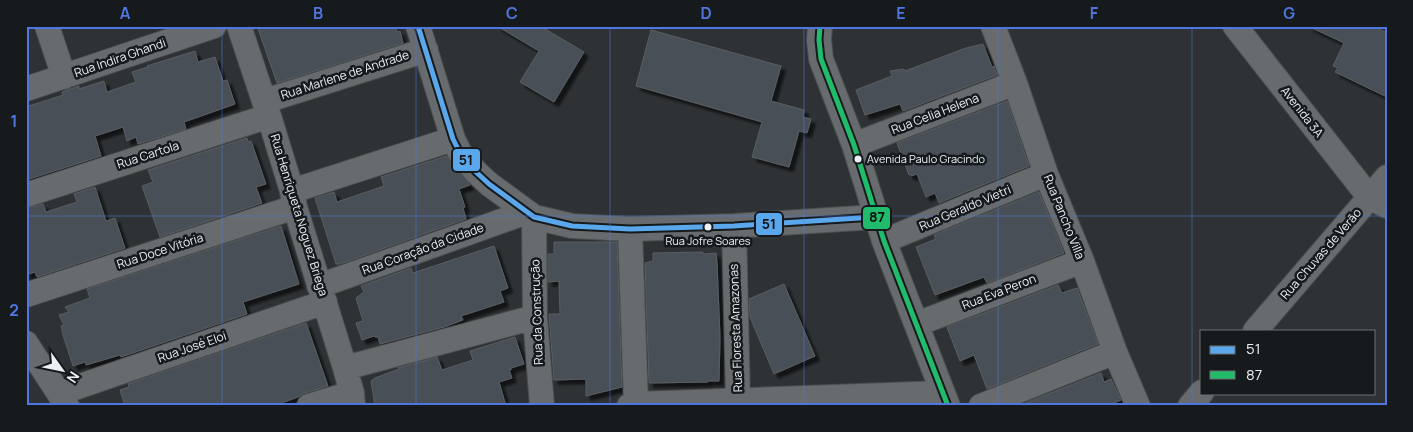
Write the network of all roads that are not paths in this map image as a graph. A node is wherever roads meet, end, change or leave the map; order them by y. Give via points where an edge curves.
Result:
1 (47, 26) edge
2 (214, 26) edge
3 (239, 26) edge
4 (418, 26) edge
5 (820, 26) edge
6 (993, 26) edge
7 (1235, 26) edge
8 (426, 50) junction
9 (64, 77) junction
10 (1015, 83) junction
11 (26, 89) edge
12 (267, 108) junction
13 (453, 139) junction
14 (854, 145) junction
15 (1046, 174) junction
16 (1387, 177) edge
17 (26, 195) edge
18 (293, 199) junction
19 (1378, 202) edge
20 (531, 215) junction
21 (875, 217) junction
22 (734, 226) junction
23 (630, 229) junction
24 (884, 241) junction
25 (1082, 260) junction
26 (322, 294) junction
27 (26, 295) edge
28 (536, 317) junction
29 (917, 324) junction
30 (1256, 330) edge
31 (26, 343) edge
32 (1115, 352) junction
33 (345, 368) junction
34 (1200, 394) edge
35 (63, 399) edge
36 (353, 399) edge
37 (946, 399) edge
38 (738, 400) junction
39 (632, 405) edge
40 (310, 406) edge
41 (542, 406) edge
42 (981, 406) edge
43 (1138, 406) edge
44 (1190, 406) edge

1 - 9 street
2 - 9 street, Rua Indira Ghandi
3 - 12 street, Rua Henriqueta Noguez Briega
4 - 8 street
5 - 14 street via 821,59
6 - 10 street, Rua Pancho Villa
7 - 19 street, Avenida 3A
8 - 12 street, Rua Marlene de Andrade
8 - 13 street
9 - 11 street, Rua Indira Ghandi
10 - 14 street, Rua Celia Helena
10 - 15 street, Rua Pancho Villa
12 - 17 street, Rua Cartola
12 - 18 street, Rua Henriqueta Noguez Briega
13 - 18 street, Rua Doce Vitória
13 - 20 street via 476,172
14 - 21 street
15 - 24 street, Rua Geraldo Vietri
15 - 25 street, Rua Pancho Villa
16 - 19 street, Rua Chuvas de Verão
18 - 26 street, Rua Henriqueta Noguez Briega
18 - 27 street, Rua Doce Vitória
19 - 30 street, Rua Chuvas de Verão
20 - 23 street via 572,226
20 - 26 street, Rua Coração da Cidade
20 - 28 street, Rua da Construção
21 - 22 street
21 - 24 street
22 - 23 street
22 - 38 street, Rua Floresta Amazonas
23 - 39 street
24 - 29 street
25 - 29 street, Rua Eva Peron
25 - 32 street, Rua Pancho Villa
26 - 33 street, Rua Henriqueta Noguez Briega
26 - 35 street, Rua José Eloi
28 - 33 street
28 - 41 street, Rua da Construção
29 - 37 street
31 - 35 street
32 - 42 street
32 - 43 street, Rua Pancho Villa
33 - 36 street, Rua Henriqueta Noguez Briega
34 - 44 street
36 - 40 street
37 - 38 street
38 - 39 street

